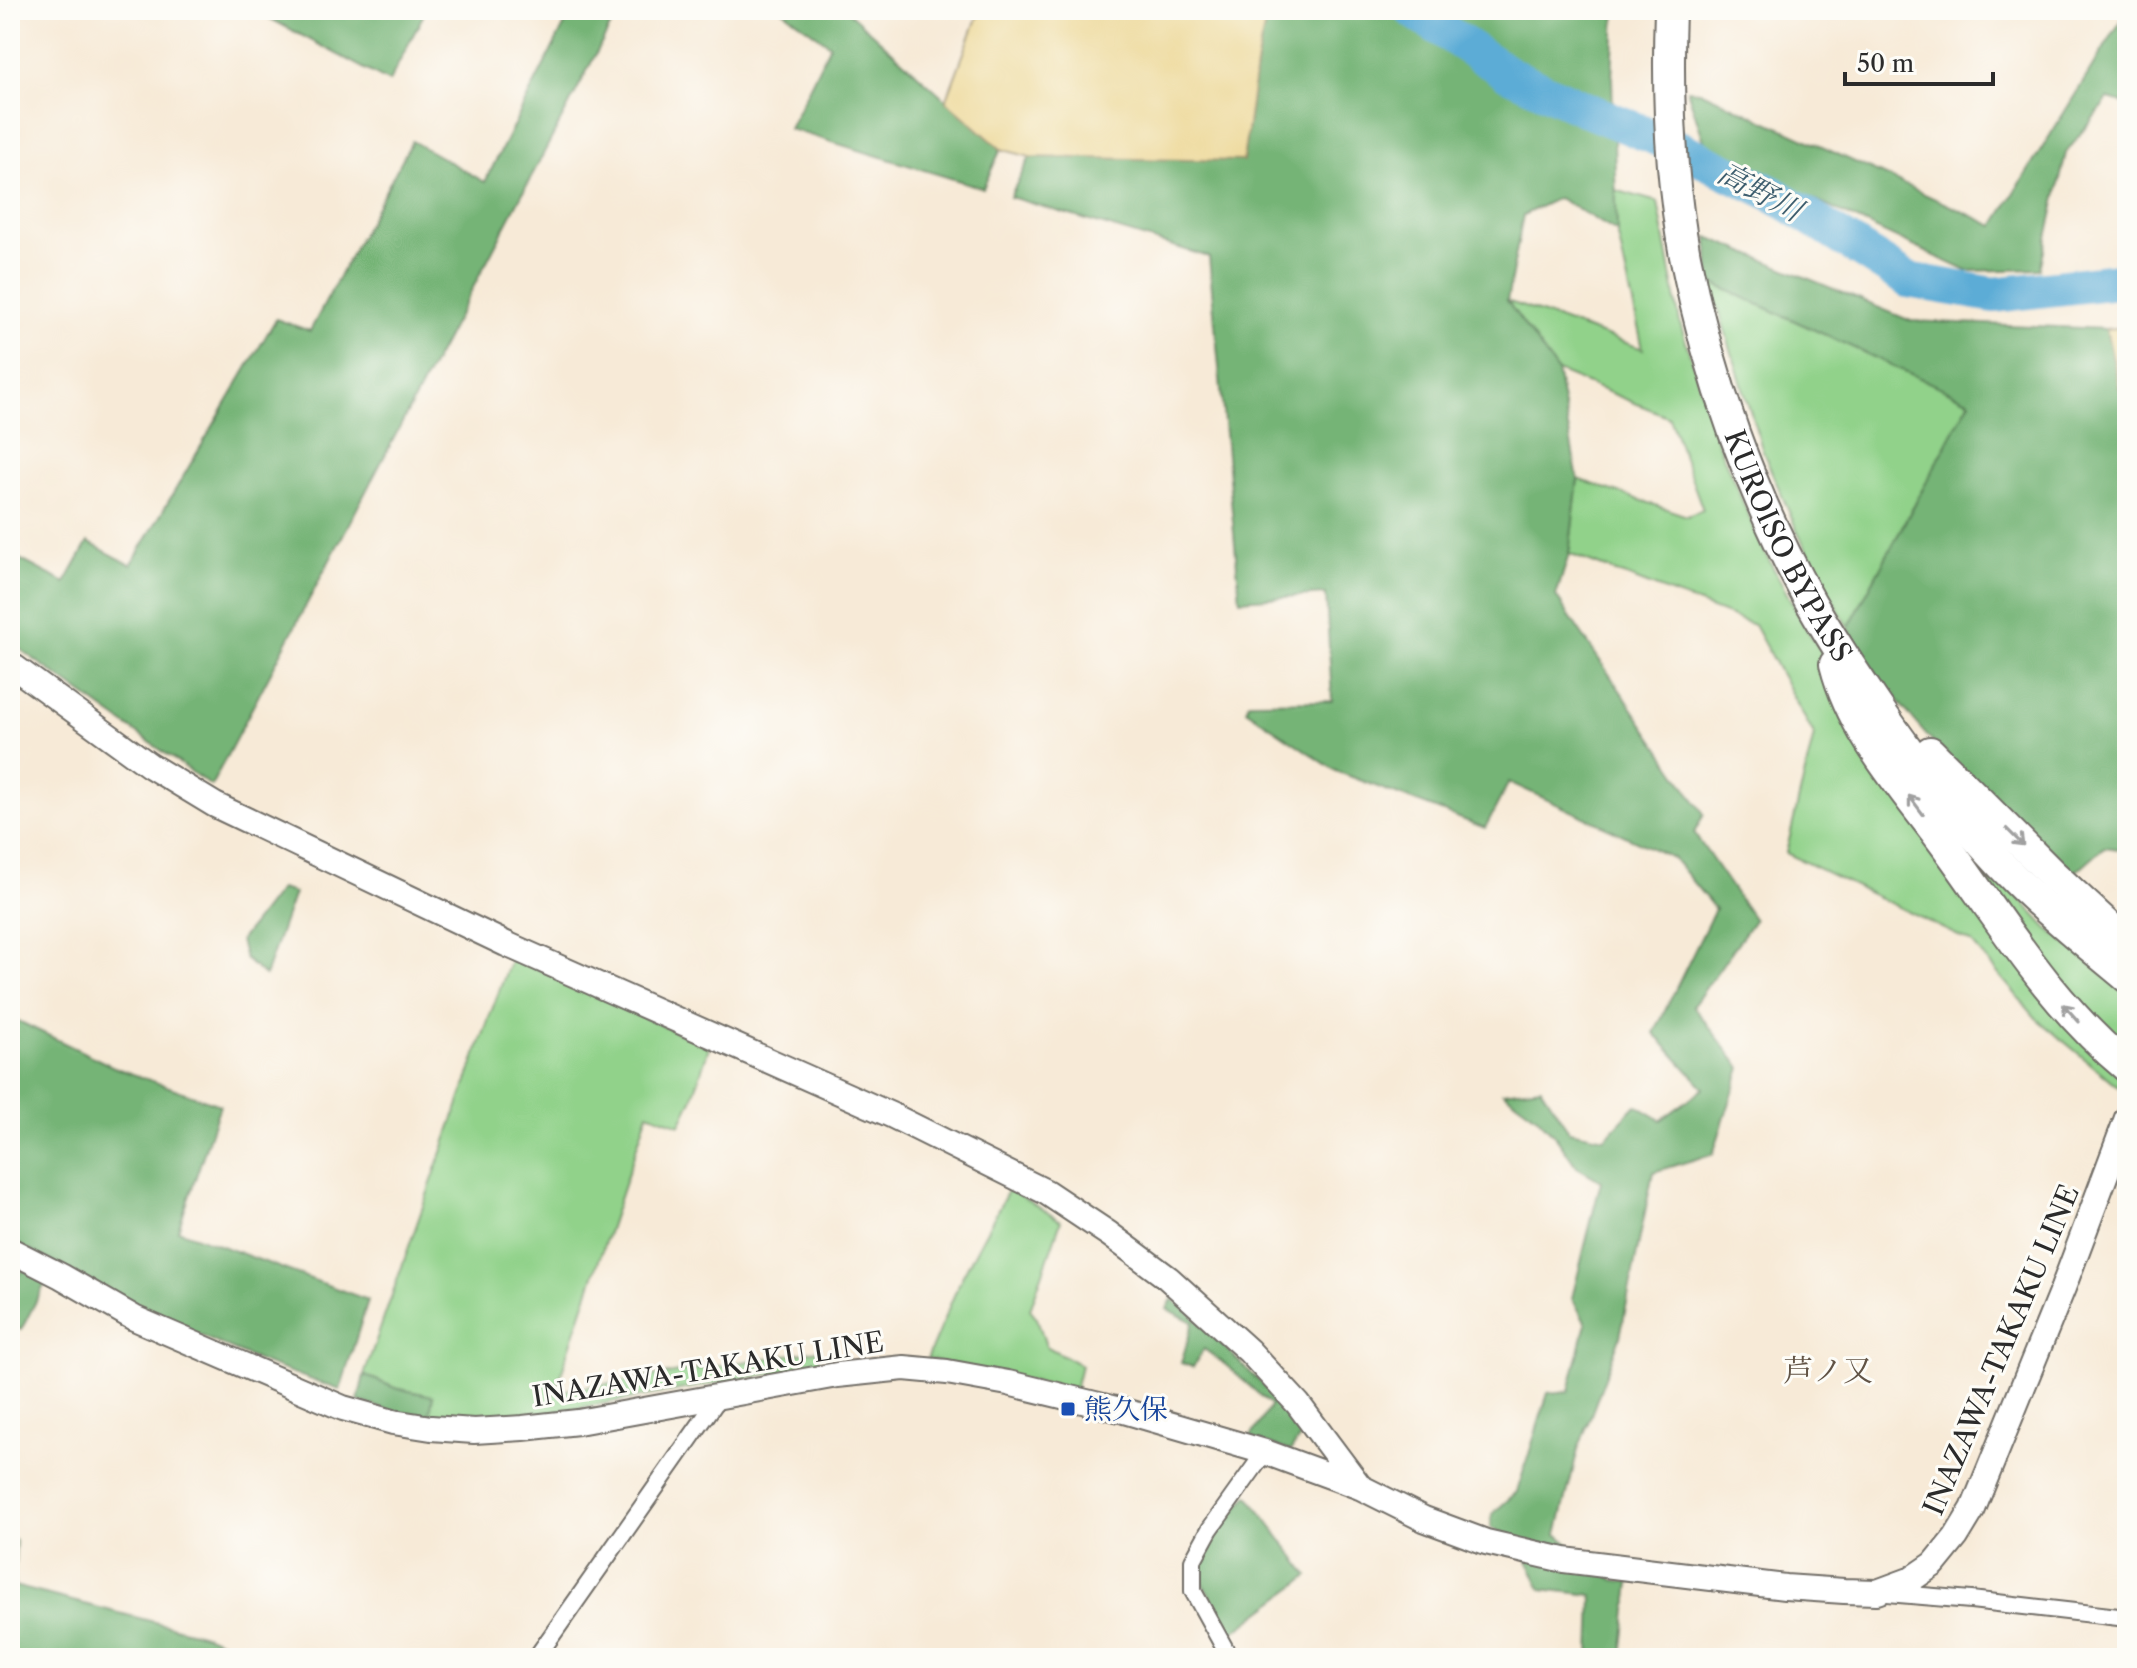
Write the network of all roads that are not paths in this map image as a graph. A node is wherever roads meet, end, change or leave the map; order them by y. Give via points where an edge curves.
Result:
1 (1670, 10) edge
2 (1827, 629) junction
3 (1845, 659) junction
4 (10, 664) edge
5 (2127, 943) edge
6 (2127, 977) edge
7 (2127, 1067) edge
8 (2127, 1118) edge
9 (10, 1250) edge
10 (720, 1396) junction
11 (1265, 1452) junction
12 (1360, 1487) junction
13 (1877, 1592) junction
14 (2127, 1618) edge
15 (536, 1658) edge
16 (1230, 1658) edge

1 - 2 highway, KUROISO BYPASS via 1669,99 1677,204 1697,310 1752,480
2 - 3 highway, KUROISO BYPASS
7 -> 2 highway via 2041,979 1876,753 1839,680
3 -> 5 highway via 1952,775
3 - 6 highway, KUROISO BYPASS via 1922,771 1969,827 2017,881
4 - 12 main road via 136,756 215,805 506,944 891,1115 1046,1192 1168,1278 1249,1351 1298,1404
8 - 13 main road, INAZAWA-TAKAKU LINE via 1973,1509 1934,1564
9 - 10 main road, INAZAWA-TAKAKU LINE via 134,1318 343,1408 393,1422 474,1431 523,1428
10 - 11 main road, INAZAWA-TAKAKU LINE via 874,1371 947,1372 1124,1411
10 - 15 street
11 - 12 main road, INAZAWA-TAKAKU LINE
11 - 16 street via 1193,1560 1193,1591
12 - 13 main road, INAZAWA-TAKAKU LINE via 1486,1542 1564,1560 1785,1587
13 - 14 street

